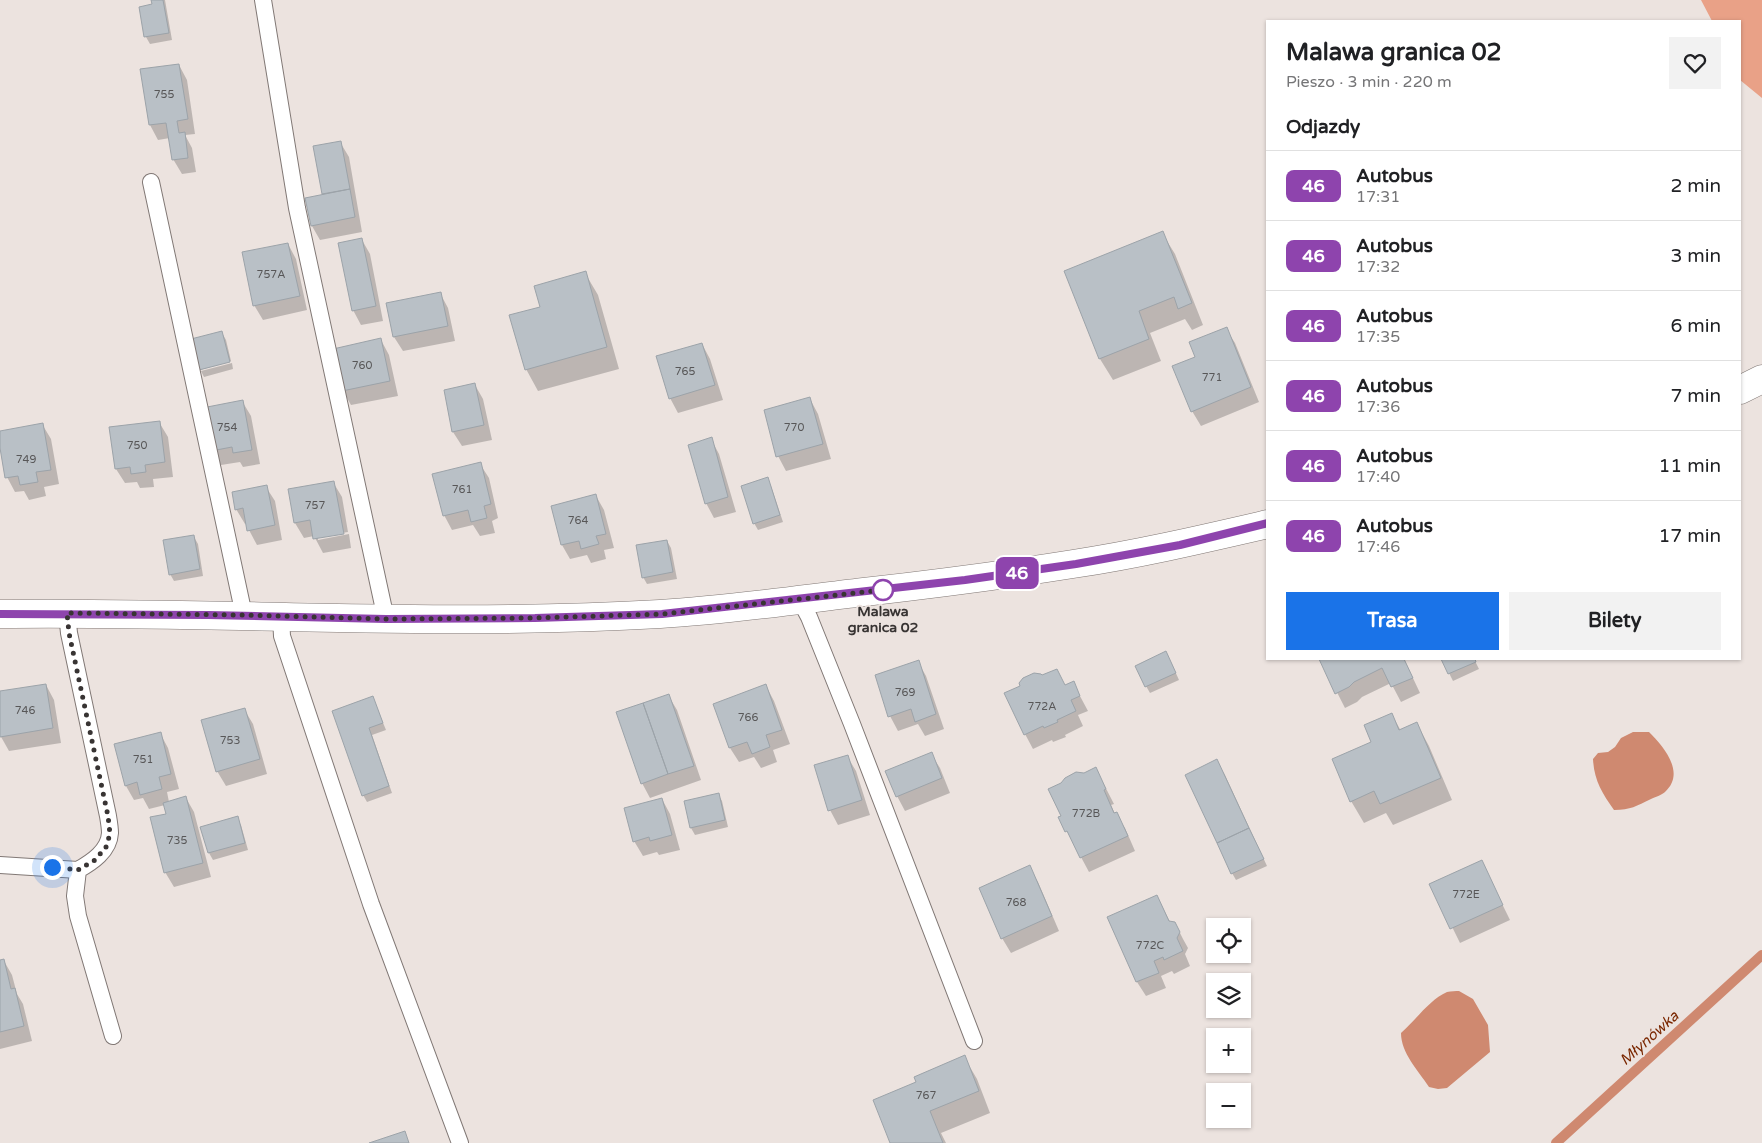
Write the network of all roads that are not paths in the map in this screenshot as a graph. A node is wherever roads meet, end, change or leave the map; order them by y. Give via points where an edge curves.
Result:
1 (263, 0) edge
2 (150, 182) dead end
3 (1762, 379) edge
4 (1741, 390) edge
5 (1266, 524) edge
6 (800, 600) junction
7 (67, 613) junction
8 (0, 614) edge
9 (244, 615) junction
10 (281, 617) junction
11 (386, 619) junction
12 (0, 865) edge
13 (78, 870) junction
14 (113, 1036) dead end
15 (974, 1042) dead end
16 (460, 1143) edge

1 - 11 lane via 297,208
2 - 9 lane
3 - 4 street
5 - 6 street via 1180,545 1076,564
6 - 11 street via 662,614
6 - 15 lane via 852,724
7 - 8 street
7 - 9 street
7 - 13 lane via 110,834 106,847 95,860
9 - 10 street
10 - 11 street
10 - 16 lane via 282,636 371,904
12 - 13 lane
13 - 14 lane via 75,896 78,916

